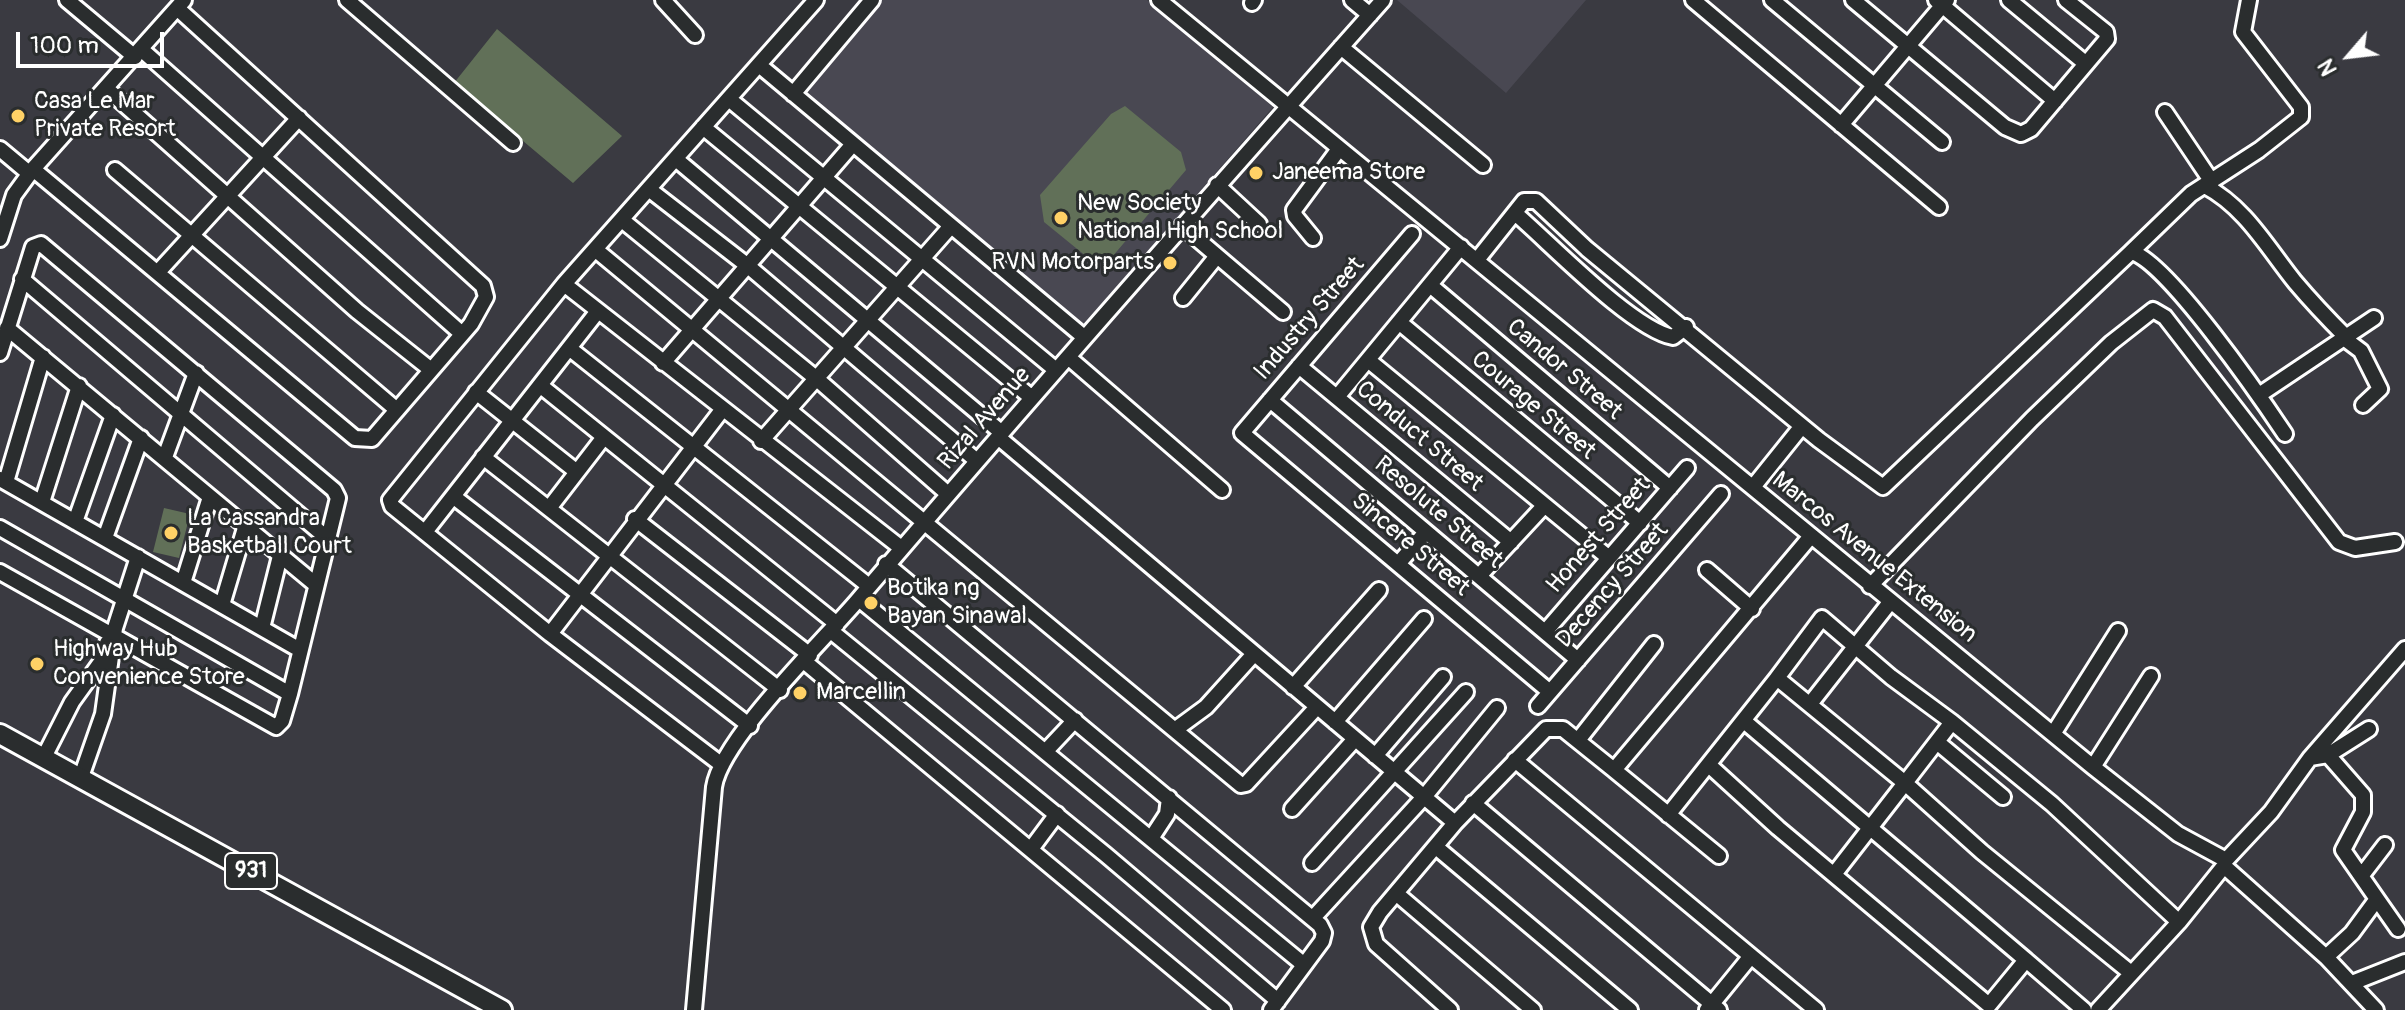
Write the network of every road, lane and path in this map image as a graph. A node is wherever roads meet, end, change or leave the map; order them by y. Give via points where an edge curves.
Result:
1 (67, 0) edge
2 (347, 0) edge
3 (663, 0) edge
4 (816, 0) edge
5 (872, 0) edge
6 (1159, 0) edge
7 (1352, 0) edge
8 (1383, 0) edge
9 (1772, 0) edge
10 (1853, 0) edge
11 (2009, 0) edge
12 (2066, 0) edge
13 (2249, 0) edge
14 (1696, 1) edge
15 (1942, 2) edge
16 (181, 3) edge
17 (1370, 15) junction
18 (695, 35) dead end
19 (1908, 46) junction
20 (1341, 47) junction
21 (138, 54) junction
22 (2085, 63) junction
23 (759, 65) junction
24 (1876, 85) junction
25 (107, 89) junction
26 (793, 94) junction
27 (729, 99) junction
28 (2055, 101) junction
29 (1286, 105) junction
30 (2165, 112) dead end
31 (299, 118) junction
32 (1841, 125) junction
33 (703, 127) junction
34 (1942, 142) dead end
35 (513, 143) dead end
36 (853, 144) junction
37 (0, 149) edge
38 (1339, 149) junction
39 (265, 157) junction
40 (677, 160) junction
41 (1483, 165) dead end
42 (115, 170) dead end
43 (32, 171) junction
44 (824, 177) junction
45 (2208, 184) junction
46 (1217, 185) junction
47 (650, 190) junction
48 (230, 197) junction
49 (799, 206) junction
50 (1939, 207) dead end
51 (1516, 214) junction
52 (622, 220) junction
53 (1259, 224) dead end
54 (951, 226) junction
55 (1182, 226) junction
56 (1412, 234) dead end
57 (194, 236) junction
58 (1313, 238) dead end
59 (0, 239) edge
60 (770, 239) junction
61 (1461, 247) junction
62 (596, 250) junction
63 (2131, 252) junction
64 (1217, 256) junction
65 (922, 260) junction
66 (1477, 260) junction
67 (748, 266) junction
68 (159, 271) junction
69 (22, 279) junction
70 (564, 284) junction
71 (1430, 285) junction
72 (898, 287) junction
73 (1183, 298) dead end
74 (717, 300) junction
75 (598, 311) junction
76 (1283, 312) dead end
77 (2374, 318) dead end
78 (868, 321) junction
79 (1399, 322) junction
80 (1686, 327) junction
81 (7, 328) junction
82 (691, 330) junction
83 (461, 333) junction
84 (1084, 337) junction
85 (2346, 339) junction
86 (569, 348) junction
87 (843, 349) junction
88 (0, 353) edge
89 (43, 357) junction
90 (1068, 357) junction
91 (1368, 360) junction
92 (663, 363) junction
93 (1299, 366) junction
94 (430, 369) junction
95 (1056, 370) junction
96 (196, 373) junction
97 (817, 379) junction
98 (79, 386) junction
99 (541, 386) junction
100 (476, 392) junction
101 (2259, 395) junction
102 (1337, 397) junction
103 (1032, 398) junction
104 (1270, 400) junction
105 (2363, 405) dead end
106 (397, 410) junction
107 (722, 410) junction
108 (789, 410) junction
109 (184, 414) junction
110 (113, 415) junction
111 (513, 422) junction
112 (1802, 426) junction
113 (1242, 433) joint
114 (2285, 434) dead end
115 (1000, 435) junction
116 (604, 437) junction
117 (141, 438) junction
118 (761, 441) junction
119 (693, 446) junction
120 (165, 457) junction
121 (483, 457) junction
122 (977, 461) junction
123 (1687, 468) dead end
124 (577, 472) junction
125 (3, 480) edge
126 (663, 484) junction
127 (1753, 487) junction
128 (1670, 488) junction
129 (1222, 490) dead end
130 (948, 494) junction
131 (1721, 494) dead end
132 (210, 497) junction
133 (454, 497) junction
134 (42, 502) junction
135 (1544, 506) junction
136 (550, 507) junction
137 (635, 519) junction
138 (924, 520) junction
139 (75, 522) junction
140 (1640, 523) junction
141 (0, 528) edge
142 (245, 528) junction
143 (425, 532) junction
144 (1426, 532) junction
145 (1811, 536) junction
146 (105, 538) junction
147 (328, 539) junction
148 (1511, 542) junction
149 (2395, 542) dead end
150 (900, 547) junction
151 (609, 553) junction
152 (280, 556) junction
153 (138, 557) junction
154 (1609, 558) junction
155 (886, 564) junction
156 (1398, 564) junction
157 (1707, 570) dead end
158 (0, 572) edge
159 (1479, 576) junction
160 (183, 583) junction
161 (315, 584) junction
162 (869, 586) junction
163 (1870, 586) junction
164 (1379, 590) dead end
165 (580, 591) junction
166 (123, 599) junction
167 (859, 599) junction
168 (1891, 601) junction
169 (222, 605) junction
170 (1831, 606) dead end
171 (1752, 609) junction
172 (1822, 618) junction
173 (1424, 619) dead end
174 (834, 627) junction
175 (262, 628) junction
176 (2118, 631) dead end
177 (1545, 632) junction
178 (114, 634) junction
179 (550, 634) junction
180 (1654, 644) dead end
181 (1855, 647) junction
182 (2405, 649) edge
183 (300, 650) junction
184 (1253, 655) junction
185 (807, 658) junction
186 (1578, 660) junction
187 (2151, 676) dead end
188 (1443, 677) dead end
189 (1777, 678) junction
190 (87, 682) junction
191 (1293, 687) junction
192 (106, 690) junction
193 (780, 690) junction
194 (1466, 692) dead end
195 (1550, 692) junction
196 (290, 694) junction
197 (1810, 704) junction
198 (1538, 706) dead end
199 (1317, 707) junction
200 (1497, 708) dead end
201 (1075, 720) junction
202 (1744, 721) junction
203 (1335, 722) junction
204 (1952, 722) junction
205 (750, 726) junction
206 (1176, 729) junction
207 (2369, 729) dead end
208 (0, 734) edge
209 (2053, 734) junction
210 (1355, 739) junction
211 (1579, 739) junction
212 (1937, 742) junction
213 (1045, 752) junction
214 (2328, 755) junction
215 (1375, 756) junction
216 (44, 757) junction
217 (2310, 758) junction
218 (1515, 760) junction
219 (722, 765) junction
220 (1710, 766) junction
221 (2093, 767) junction
222 (1614, 770) junction
223 (1393, 772) junction
224 (81, 777) junction
225 (1905, 783) junction
226 (1424, 797) junction
227 (2003, 797) dead end
228 (1169, 798) junction
229 (1473, 803) junction
230 (1292, 809) dead end
231 (1057, 814) junction
232 (1668, 815) junction
233 (1455, 823) junction
234 (1869, 829) junction
235 (1152, 837) junction
236 (2385, 845) dead end
237 (1436, 847) junction
238 (1031, 849) junction
239 (1719, 856) dead end
240 (1312, 863) dead end
241 (2225, 863) junction
242 (1835, 873) junction
243 (2362, 875) junction
244 (1397, 894) junction
245 (2377, 899) junction
246 (1313, 918) junction
247 (2179, 922) junction
248 (2398, 929) dead end
249 (1751, 956) junction
250 (2326, 957) junction
251 (2026, 960) junction
252 (2405, 962) edge
253 (1303, 964) junction
254 (2131, 973) junction
255 (2352, 983) junction
256 (1275, 1006) edge
257 (1713, 1008) edge
258 (1987, 1008) edge
259 (502, 1010) edge
260 (694, 1010) edge
261 (1223, 1010) edge
262 (1450, 1010) edge
263 (1533, 1010) edge
264 (1630, 1010) edge
265 (1816, 1010) edge
266 (2084, 1010) edge
267 (2098, 1010) edge
268 (2376, 1010) edge

1 - 21 street
2 - 35 street
3 - 18 street
4 - 23 street
5 - 26 street
6 - 29 street, Marcos Avenue Extension
7 - 17 street
8 - 17 street, Rizal Avenue
9 - 24 street
10 - 19 street
11 - 22 street
12 - 22 street via 2107,36
13 - 45 street via 2243,32 2302,113 2293,125
14 - 32 street
15 - 19 street
15 - 28 street
16 - 21 street
16 - 31 street
17 - 20 street, Rizal Avenue
19 - 24 street
19 - 28 street via 2010,131 2027,132
20 - 29 street, Rizal Avenue
20 - 41 street
21 - 25 street
21 - 39 street
22 - 28 street
23 - 26 street
23 - 27 street
24 - 32 street
24 - 34 street
25 - 43 street
25 - 48 street
26 - 36 street
27 - 33 street
27 - 44 street
29 - 38 street, Marcos Avenue Extension
29 - 46 street, Rizal Avenue
30 - 45 street
31 - 39 street
31 - 83 street via 480,280 486,297
32 - 50 street
33 - 40 street
33 - 49 street
36 - 44 street
36 - 54 street
37 - 43 street
38 - 58 street via 1294,210
38 - 61 street, Marcos Avenue Extension
39 - 48 street
39 - 83 street
40 - 47 street
40 - 60 street
42 - 57 street
43 - 59 street via 14,195
43 - 68 street
44 - 49 street
44 - 65 street
45 - 63 street
45 - 85 street via 2247,219
46 - 53 street
46 - 55 street, Rizal Avenue
47 - 52 street
47 - 67 street
48 - 57 street
48 - 94 street
49 - 60 street
49 - 72 street
51 - 66 street
51 - 80 street via 1648,325 1673,337
51 - 80 street via 1527,199 1536,201
52 - 62 street
52 - 74 street
54 - 65 street
54 - 84 street
55 - 64 street
55 - 84 street, Rizal Avenue
56 - 93 street, Industry Street
57 - 68 street
57 - 106 street
60 - 67 street
60 - 78 street
61 - 66 street, Marcos Avenue Extension
61 - 71 street
62 - 70 street
62 - 82 street
63 - 101 street via 2158,268
63 - 112 street via 1887,486 1879,486
64 - 73 street
64 - 76 street
65 - 72 street
65 - 95 street
66 - 127 street, Marcos Avenue Extension
67 - 74 street
67 - 87 street
68 - 106 street via 355,438 372,439
69 - 81 street
69 - 96 street via 33,247 41,244
69 - 109 street
70 - 75 street
70 - 100 street
71 - 79 street
71 - 128 street, Candor Street
72 - 78 street
72 - 103 street
74 - 82 street
74 - 97 street
75 - 86 street
75 - 92 street
77 - 85 street
78 - 87 street
78 - 115 street
79 - 91 street
79 - 140 street, Courage Street
80 - 112 street
81 - 88 street
81 - 89 street
82 - 92 street
82 - 108 street
83 - 94 street
84 - 90 street, Rizal Avenue
85 - 101 street
85 - 105 street via 2361,351 2380,389
86 - 99 street
86 - 119 street
87 - 97 street
87 - 122 street
89 - 98 street
89 - 125 street
90 - 95 street, Rizal Avenue
90 - 129 street
91 - 102 street
91 - 135 street
92 - 107 street
93 - 102 street, Conduct Street
93 - 104 street, Industry Street
94 - 106 street
95 - 103 street, Rizal Avenue
96 - 109 street
96 - 147 street via 334,490 338,498
97 - 108 street
97 - 130 street
98 - 110 street
98 - 134 street
99 - 111 street
99 - 116 street
100 - 111 street
100 - 143 street via 390,500
101 - 114 street
102 - 148 street, Conduct Street
103 - 115 street, Rizal Avenue
104 - 113 street, Industry Street
104 - 144 street, Resolute Street
107 - 118 street
107 - 119 street
108 - 118 street
108 - 138 street
109 - 120 street
109 - 147 street
110 - 117 street
110 - 139 street
111 - 121 street
111 - 124 street
112 - 127 street
113 - 156 street, Sincere Street
115 - 122 street, Rizal Avenue
115 - 184 street
116 - 124 street
116 - 126 street
117 - 120 street
117 - 146 street
118 - 150 street
119 - 126 street
119 - 162 street
120 - 132 street
121 - 133 street
121 - 136 street
122 - 130 street, Rizal Avenue
123 - 128 street, Honest Street
124 - 136 street
125 - 134 street
126 - 137 street
126 - 174 street
127 - 145 street, Marcos Avenue Extension
128 - 140 street, Honest Street
130 - 138 street, Rizal Avenue
131 - 186 street, Decency Street
132 - 142 street
132 - 160 street
133 - 143 street
133 - 165 street
134 - 139 street
135 - 148 street
135 - 154 street
136 - 151 street
137 - 151 street
137 - 185 street
138 - 150 street, Rizal Avenue
138 - 206 street
139 - 146 street
140 - 154 street, Honest Street
141 - 166 street
142 - 152 street
142 - 169 street
143 - 179 street
144 - 156 street
144 - 159 street, Resolute Street
145 - 163 street, Marcos Avenue Extension
145 - 171 street
146 - 153 street
147 - 161 street
148 - 159 street
149 - 163 street via 2355,548 2339,542 2165,317 2153,310 2032,419
150 - 155 street, Rizal Avenue
151 - 165 street
151 - 193 street
152 - 161 street
152 - 175 street
153 - 160 street
153 - 166 street
154 - 177 street, Honest Street
155 - 162 street, Rizal Avenue
155 - 201 street
156 - 195 street, Sincere Street
157 - 171 street
158 - 178 street
159 - 177 street, Resolute Street
160 - 169 street
161 - 183 street
162 - 167 street, Rizal Avenue
163 - 168 street, Marcos Avenue Extension
164 - 191 street
165 - 179 street
165 - 205 street
166 - 178 street
166 - 196 street
167 - 174 street, Rizal Avenue
167 - 213 street
168 - 181 street
168 - 209 street, Marcos Avenue Extension
169 - 175 street
170 - 172 street
171 - 222 street
172 - 181 street
172 - 189 street
173 - 203 street
174 - 185 street, Rizal Avenue
174 - 231 street
175 - 183 street
176 - 209 street
177 - 186 street, Resolute Street
178 - 190 street
178 - 192 street
178 - 196 street via 271,727 282,721
179 - 219 street
180 - 211 street
181 - 197 street
181 - 204 street
182 - 217 street
183 - 196 street
184 - 191 street
184 - 206 street via 1206,707
185 - 193 street, Rizal Avenue
185 - 238 street
186 - 195 street, Decency Street
187 - 221 street
188 - 215 street
189 - 197 street
189 - 202 street
190 - 192 street
190 - 216 street
191 - 199 street
192 - 224 street via 96,742
193 - 205 street, Rizal Avenue
194 - 223 street
195 - 198 street, Decency Street
197 - 225 street
199 - 203 street
199 - 206 street via 1244,785
200 - 226 street
201 - 213 street
201 - 228 street
202 - 220 street
202 - 234 street
203 - 210 street
204 - 212 street
204 - 247 street via 2052,804
205 - 219 street, Rizal Avenue
207 - 214 street
208 - 216 main road, 931
209 - 221 street, Marcos Avenue Extension
210 - 215 street
210 - 230 street
211 - 218 street via 1556,727 1546,729
211 - 222 street
212 - 225 street
212 - 227 street
213 - 235 street
214 - 217 street
214 - 243 street via 2366,800 2343,850
215 - 223 street
216 - 224 main road, 931
217 - 241 street
218 - 229 street
218 - 249 street
219 - 260 street via 714,787
220 - 232 street
220 - 242 street
221 - 241 street, Marcos Avenue Extension via 2178,834
222 - 232 street
223 - 226 street
223 - 240 street
224 - 259 main road, 931
225 - 234 street
225 - 254 street
226 - 233 street
226 - 246 street
228 - 235 street via 1167,814
228 - 246 street
229 - 233 street
229 - 257 street
231 - 238 street
231 - 256 street
232 - 239 street
233 - 237 street
234 - 242 street
234 - 251 street
235 - 253 street
236 - 243 street
237 - 244 street
237 - 264 street
238 - 261 street
241 - 247 street
241 - 250 street, Marcos Avenue Extension
242 - 258 street
243 - 245 street
244 - 262 street via 1374,921 1372,938
244 - 263 street
245 - 248 street
245 - 250 street
246 - 253 street via 1324,936
247 - 254 street
249 - 257 street
249 - 265 street
250 - 255 street, Marcos Avenue Extension
251 - 258 street
251 - 266 street
252 - 255 street
253 - 256 street
254 - 267 street
255 - 268 street, Marcos Avenue Extension

